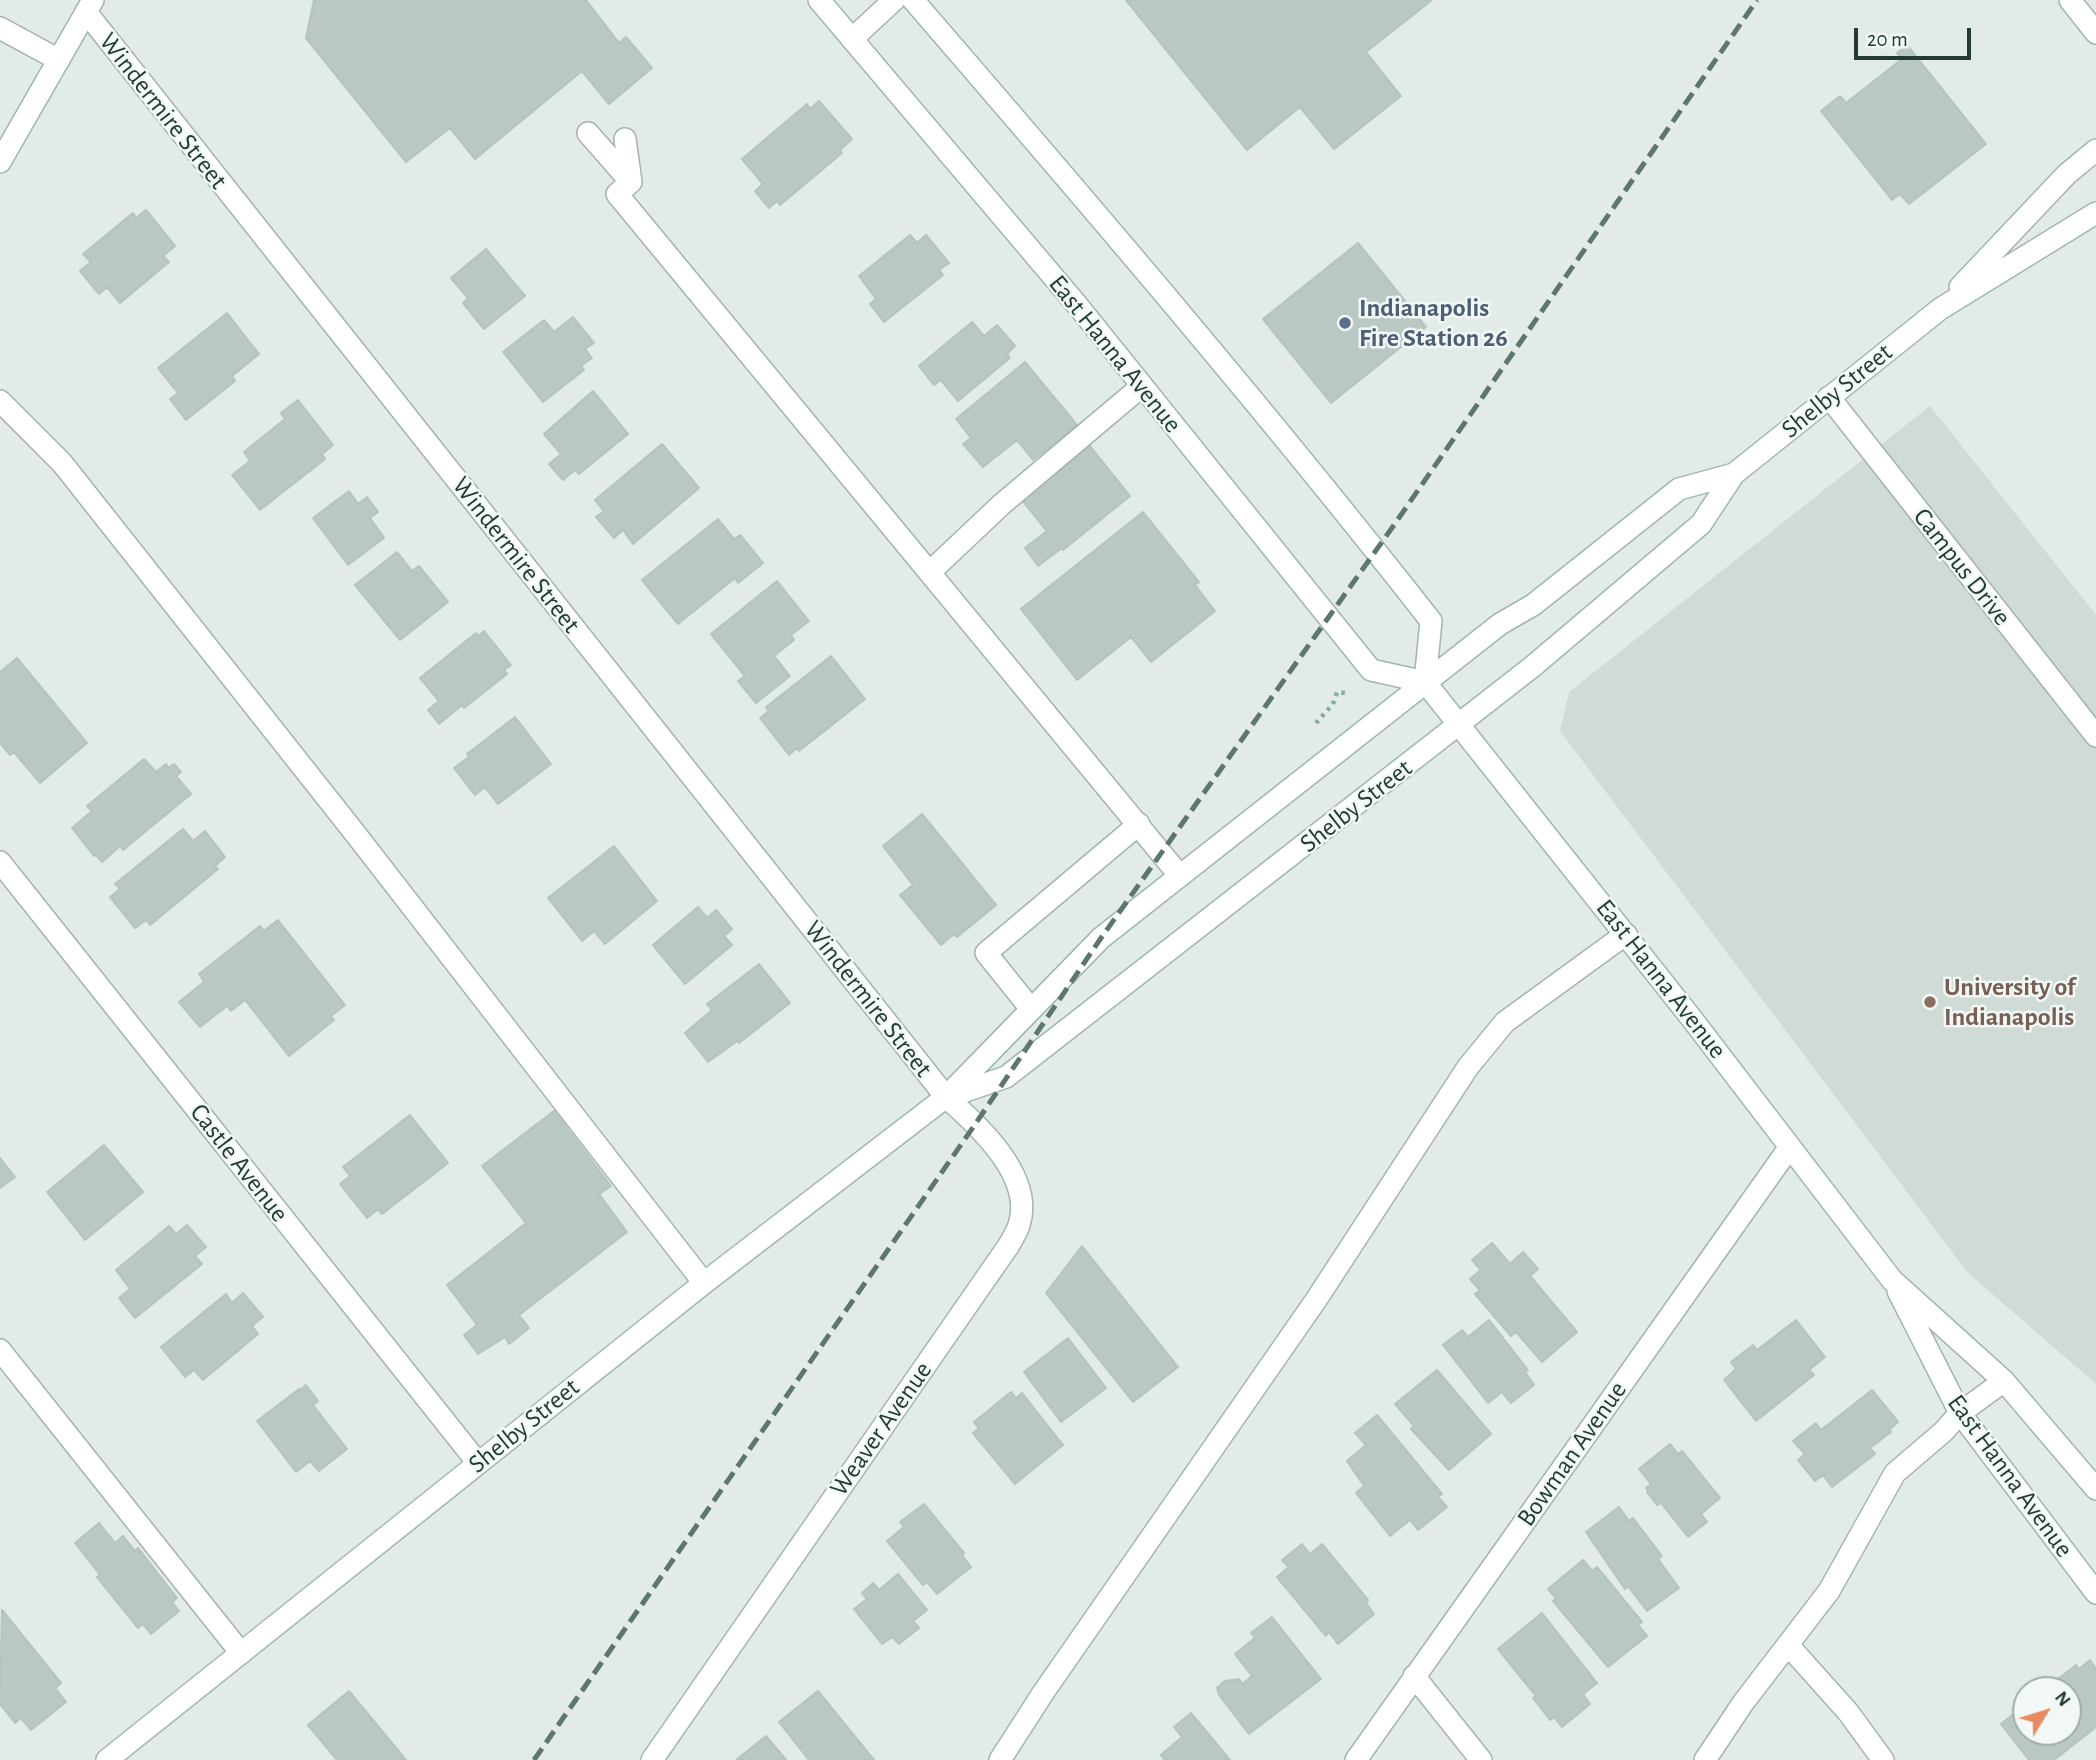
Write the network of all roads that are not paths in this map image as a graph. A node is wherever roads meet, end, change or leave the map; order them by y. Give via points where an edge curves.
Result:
1 (819, 0) edge
2 (894, 0) edge
3 (913, 0) edge
4 (2070, 0) edge
5 (89, 6) edge
6 (0, 27) edge
7 (2096, 33) edge
8 (852, 39) junction
9 (59, 60) junction
10 (588, 133) dead end
11 (625, 139) dead end
12 (2096, 150) edge
13 (0, 162) edge
14 (631, 182) junction
15 (2096, 213) edge
16 (1940, 309) junction
17 (1142, 386) junction
18 (1829, 397) junction
19 (0, 401) edge
20 (1734, 474) junction
21 (931, 571) junction
22 (1425, 682) junction
23 (1459, 725) junction
24 (2096, 736) edge
25 (1139, 824) junction
26 (0, 862) edge
27 (1180, 876) junction
28 (1626, 934) junction
29 (1031, 1009) junction
30 (946, 1097) junction
31 (1789, 1148) junction
32 (1892, 1280) junction
33 (704, 1283) junction
34 (0, 1349) edge
35 (2004, 1381) junction
36 (1960, 1413) junction
37 (478, 1463) junction
38 (2096, 1489) edge
39 (2096, 1593) edge
40 (1788, 1645) junction
41 (241, 1653) junction
42 (1414, 1676) junction
43 (107, 1760) edge
44 (652, 1760) edge
45 (1000, 1760) edge
46 (1356, 1760) edge
47 (1481, 1760) edge
48 (1705, 1760) edge
49 (1883, 1760) edge

1 - 8 main road, East Hanna Avenue
2 - 8 main road
3 - 22 main road via 1166,293 1431,621
4 - 7 main road
5 - 9 main road
5 - 30 main road, Windermire Street
6 - 9 main road
8 - 17 main road, East Hanna Avenue
9 - 13 main road
10 - 14 main road
11 - 14 main road
12 - 16 main road, Shelby Street via 2067,174
14 - 21 main road via 617,194
15 - 16 main road, Shelby Street
16 - 18 main road, Shelby Street
17 - 21 main road via 1002,504
17 - 22 main road, East Hanna Avenue via 1371,670
18 - 20 main road, Shelby Street
18 - 24 main road, Campus Drive
19 - 33 main road via 62,463
20 - 22 main road, Shelby Street via 1679,489 1533,605 1500,624
20 - 23 main road, Shelby Street via 1701,524
21 - 25 main road
22 - 23 main road, East Hanna Avenue
22 - 27 main road, Shelby Street
23 - 28 main road, East Hanna Avenue
23 - 30 main road, Shelby Street via 1006,1077
25 - 27 main road
25 - 29 main road via 986,953
26 - 37 main road, Castle Avenue
27 - 29 main road, Shelby Street via 1101,938
28 - 31 main road, East Hanna Avenue
28 - 45 main road via 1505,1022 1468,1066 1316,1300
29 - 30 main road, Shelby Street
30 - 33 main road, Shelby Street
30 - 44 main road, Weaver Avenue via 976,1123 1008,1166 1019,1189 1019,1226
31 - 32 main road, East Hanna Avenue
31 - 42 main road, Bowman Avenue
32 - 35 main road, East Hanna Avenue
32 - 36 main road, East Hanna Avenue
33 - 37 main road, Shelby Street
34 - 41 main road
35 - 36 main road
35 - 38 main road, East Hanna Avenue
36 - 39 main road, East Hanna Avenue
36 - 40 main road via 1895,1474 1829,1591
37 - 41 main road, Shelby Street
40 - 48 main road
40 - 49 main road via 1848,1712
41 - 43 main road, Shelby Street
42 - 46 main road, Bowman Avenue
42 - 47 main road

